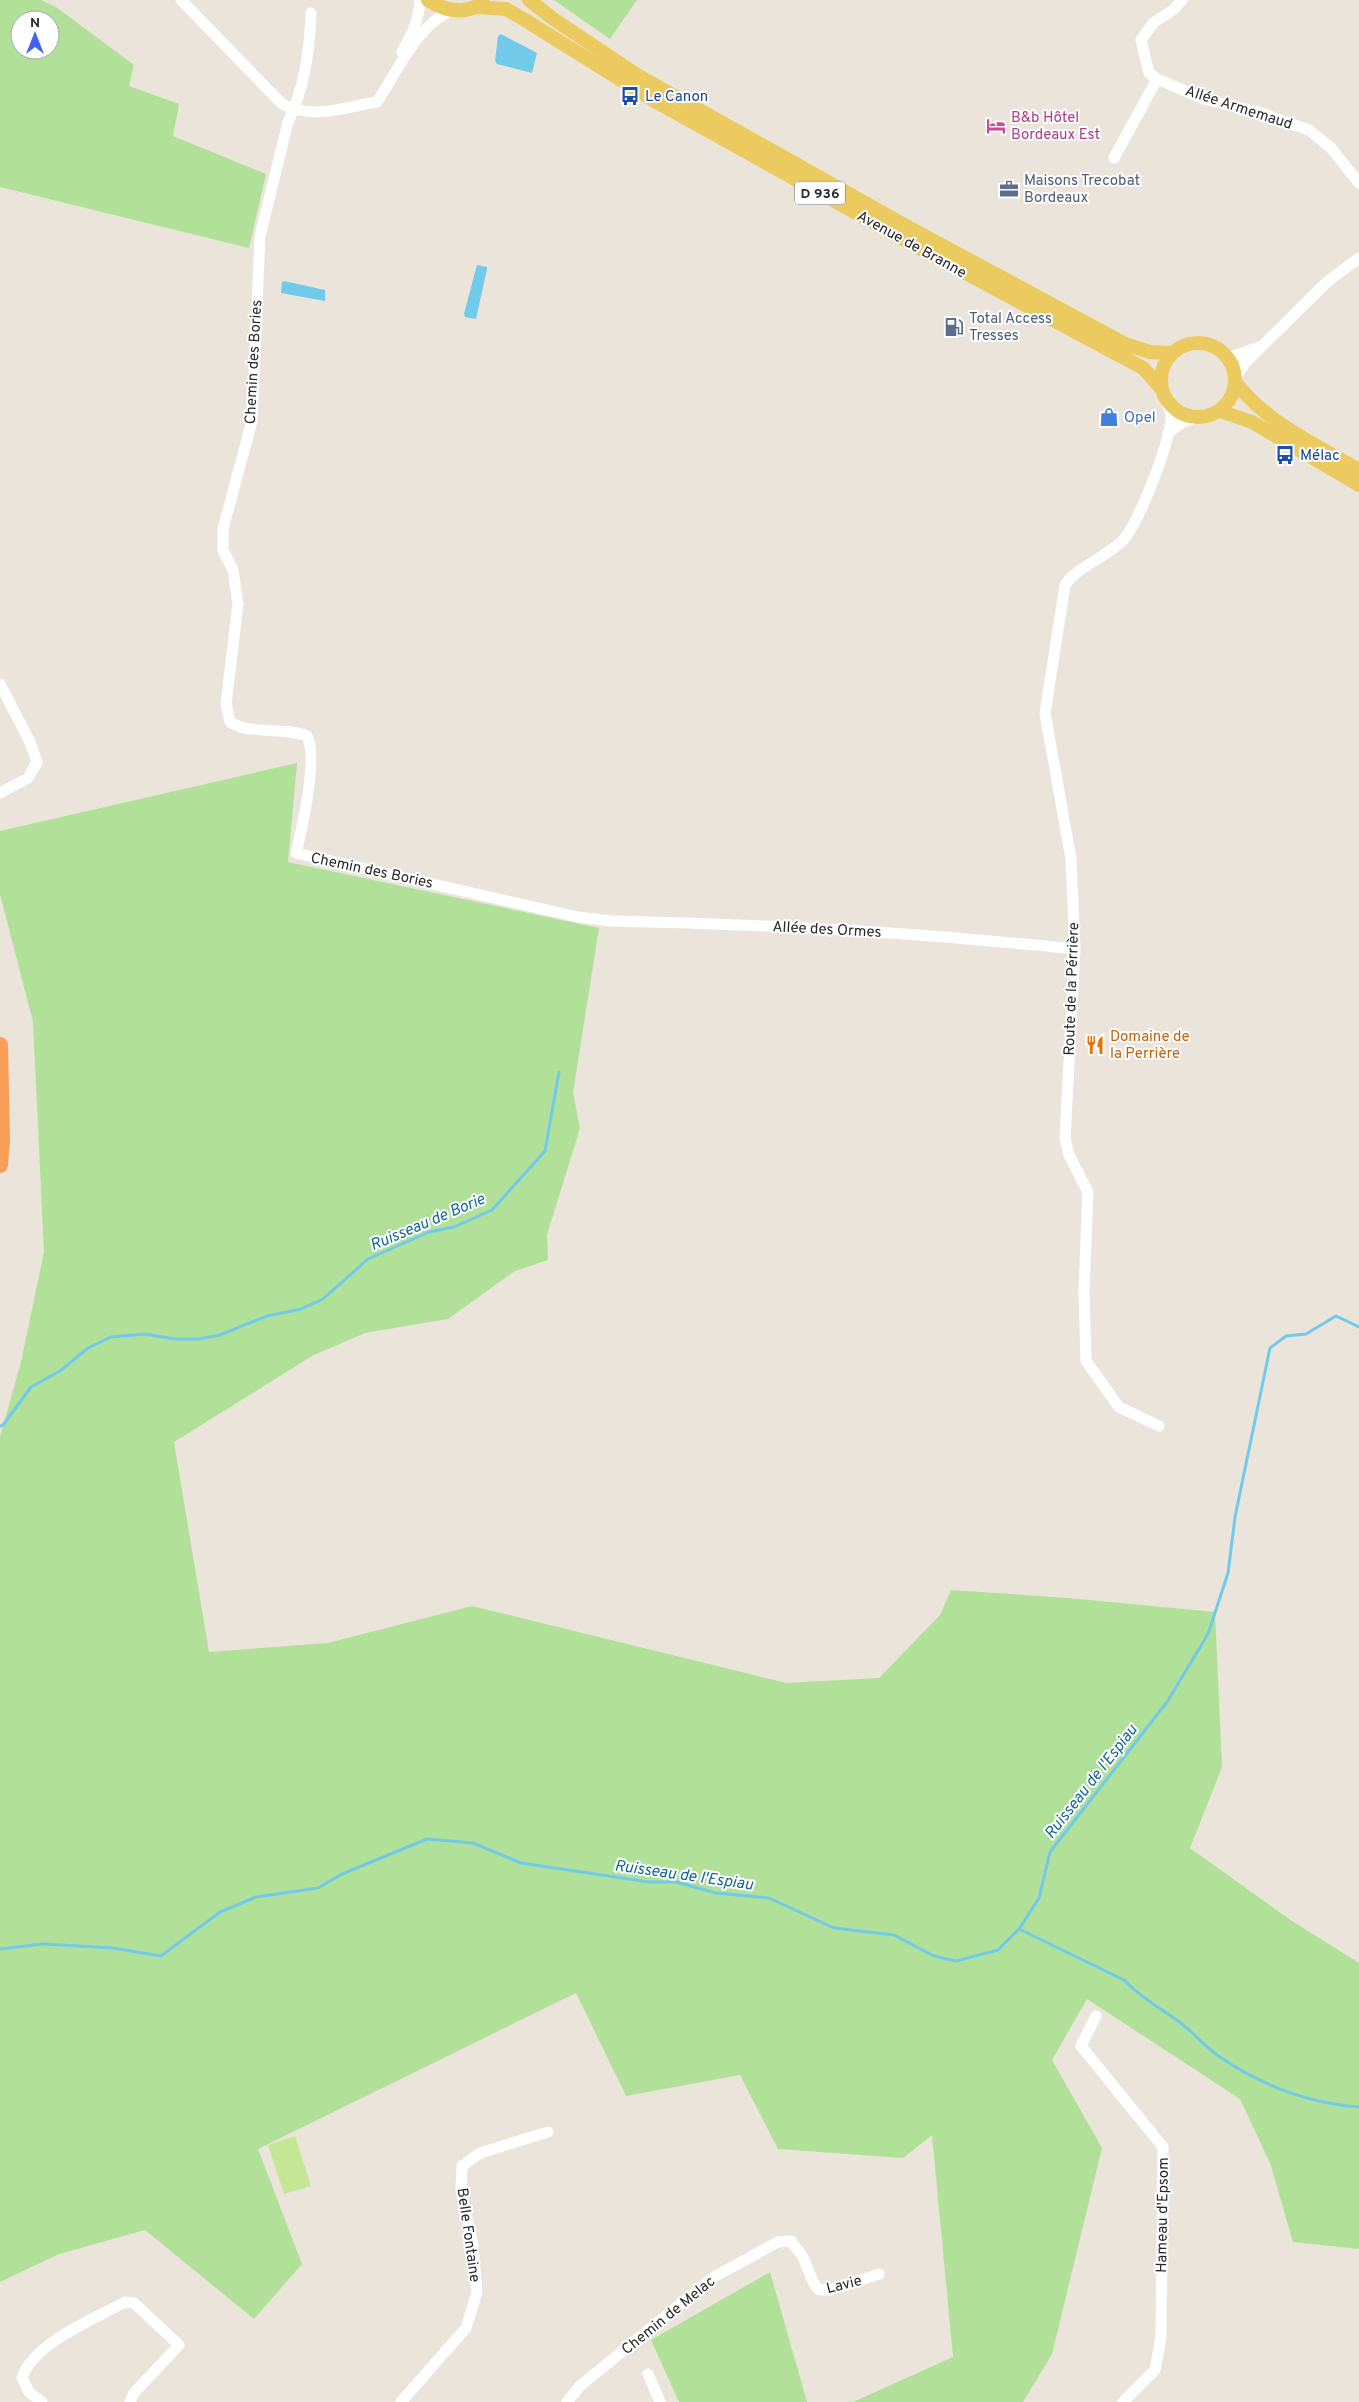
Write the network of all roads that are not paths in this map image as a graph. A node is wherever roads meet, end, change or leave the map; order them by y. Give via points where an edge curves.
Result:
1 (181, 0) edge
2 (420, 0) edge
3 (428, 0) edge
4 (529, 0) edge
5 (1182, 0) edge
6 (482, 3) edge
7 (451, 11) junction
8 (311, 13) dead end
9 (1157, 79) junction
10 (354, 106) junction
11 (294, 110) junction
12 (1114, 158) dead end
13 (1359, 183) edge
14 (1359, 258) edge
15 (1263, 345) junction
16 (1172, 353) junction
17 (1228, 358) junction
18 (1236, 379) junction
19 (1164, 394) junction
20 (1220, 411) junction
21 (1195, 418) junction
22 (1168, 433) junction
23 (1359, 470) edge
24 (1359, 485) edge
25 (0, 684) edge
26 (3, 792) edge
27 (578, 917) joint
28 (1075, 949) junction
29 (0, 1045) edge
30 (0, 1166) edge
31 (1159, 1426) dead end
32 (1096, 2016) dead end
33 (548, 2132) dead end
34 (778, 2242) joint
35 (879, 2274) dead end
36 (648, 2374) dead end
37 (42, 2402) edge
38 (130, 2402) edge
39 (401, 2402) edge
40 (567, 2402) edge
41 (660, 2402) edge
42 (1123, 2402) edge

1 - 11 street via 282,104
2 - 10 street via 415,28 399,57 376,90
3 - 7 main road
4 - 16 main road, Avenue de Branne / D 936 via 637,75 908,227 1125,344 1150,352
5 - 9 street via 1153,23 1141,40 1149,74
6 - 7 main road, Avenue de Branne
6 - 19 main road, Avenue de Branne / D 936 via 506,9 658,103 1143,368
7 - 10 street via 440,15 424,31 377,102
8 - 11 street via 310,43
9 - 12 street
9 - 13 street, Allée Armemaud via 1204,99 1258,112 1309,130 1331,148
10 - 11 street via 315,113
11 - 27 street, Chemin des Bories via 288,122 260,236 252,421 223,528 224,550 233,570 238,604 226,704 230,722 239,728 296,732 307,736 310,766 296,853
14 - 15 street via 1328,282
15 - 17 street
15 - 18 street
16 - 17 main road via 1183,346 1201,343 1219,349
16 - 19 main road via 1161,376
17 - 18 main road
18 - 20 main road via 1234,394
18 - 23 main road via 1249,400 1282,425
19 - 21 main road via 1174,409
19 - 22 street, Route de la Pérrière via 1171,415
20 - 21 main road
20 - 24 main road via 1252,422
21 - 22 street
22 - 28 street, Route de la Pérrière via 1141,509 1125,538 1069,578 1065,586 1045,713 1071,859
25 - 26 street via 33,747 37,762 28,778
27 - 28 street, Allée des Ormes via 950,936
28 - 31 street, Route de la Pérrière via 1065,1138 1088,1192 1084,1281 1086,1361 1119,1407
29 - 30 highway
32 - 42 street, Hameau d'Epsom via 1081,2046 1163,2147 1161,2337 1155,2370
33 - 39 street, Belle Fontaine via 480,2153 462,2166 460,2190 472,2246 476,2292 466,2328
34 - 35 street, Lavie via 791,2241 803,2257 818,2290 830,2290
34 - 40 street, Chemin de Melac via 712,2278 580,2386
36 - 41 street
37 - 38 street via 29,2392 22,2378 35,2358 50,2344 125,2302 134,2303 179,2344 134,2393

